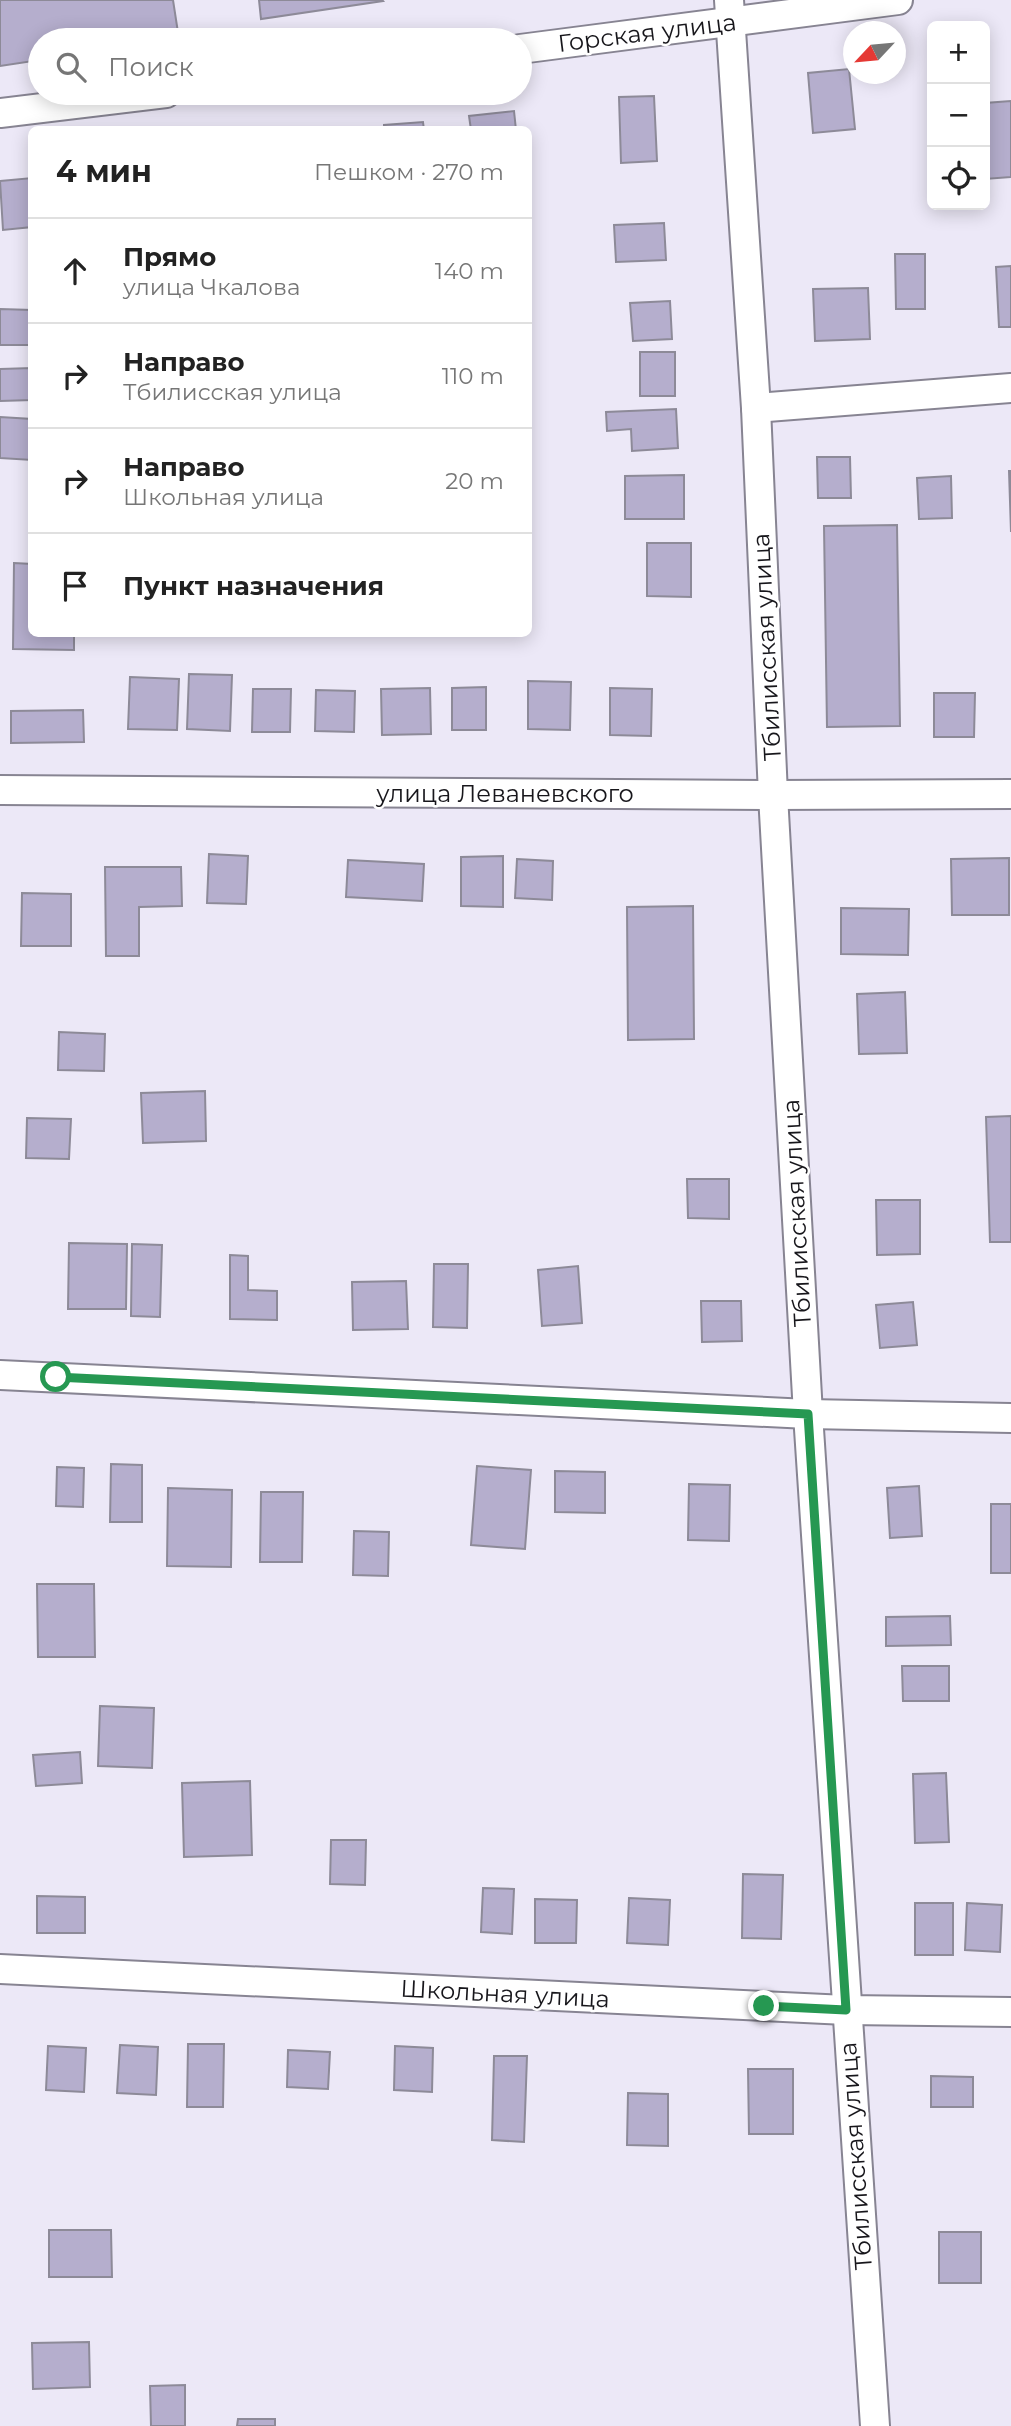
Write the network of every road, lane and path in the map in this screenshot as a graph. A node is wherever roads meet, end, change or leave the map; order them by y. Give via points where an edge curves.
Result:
1 (898, 0) edge
2 (730, 11) edge
3 (532, 47) edge
4 (66, 105) edge
5 (0, 113) edge
6 (1011, 388) edge
7 (756, 408) junction
8 (0, 790) edge
9 (1011, 794) edge
10 (773, 795) junction
11 (0, 1375) edge
12 (808, 1414) junction
13 (1011, 1418) edge
14 (0, 1969) edge
15 (846, 2010) junction
16 (1011, 2012) edge
17 (875, 2426) edge

1 - 2 street, Горская улица
2 - 3 street, Горская улица
2 - 7 street, Тбилисская улица
4 - 5 street
6 - 7 street
7 - 10 street, Тбилисская улица
8 - 10 street, улица Леваневского
9 - 10 street, улица Леваневского
10 - 12 street, Тбилисская улица
11 - 12 street
12 - 13 street
12 - 15 street, Тбилисская улица
14 - 15 street, Школьная улица
15 - 16 street, Школьная улица
15 - 17 street, Тбилисская улица

